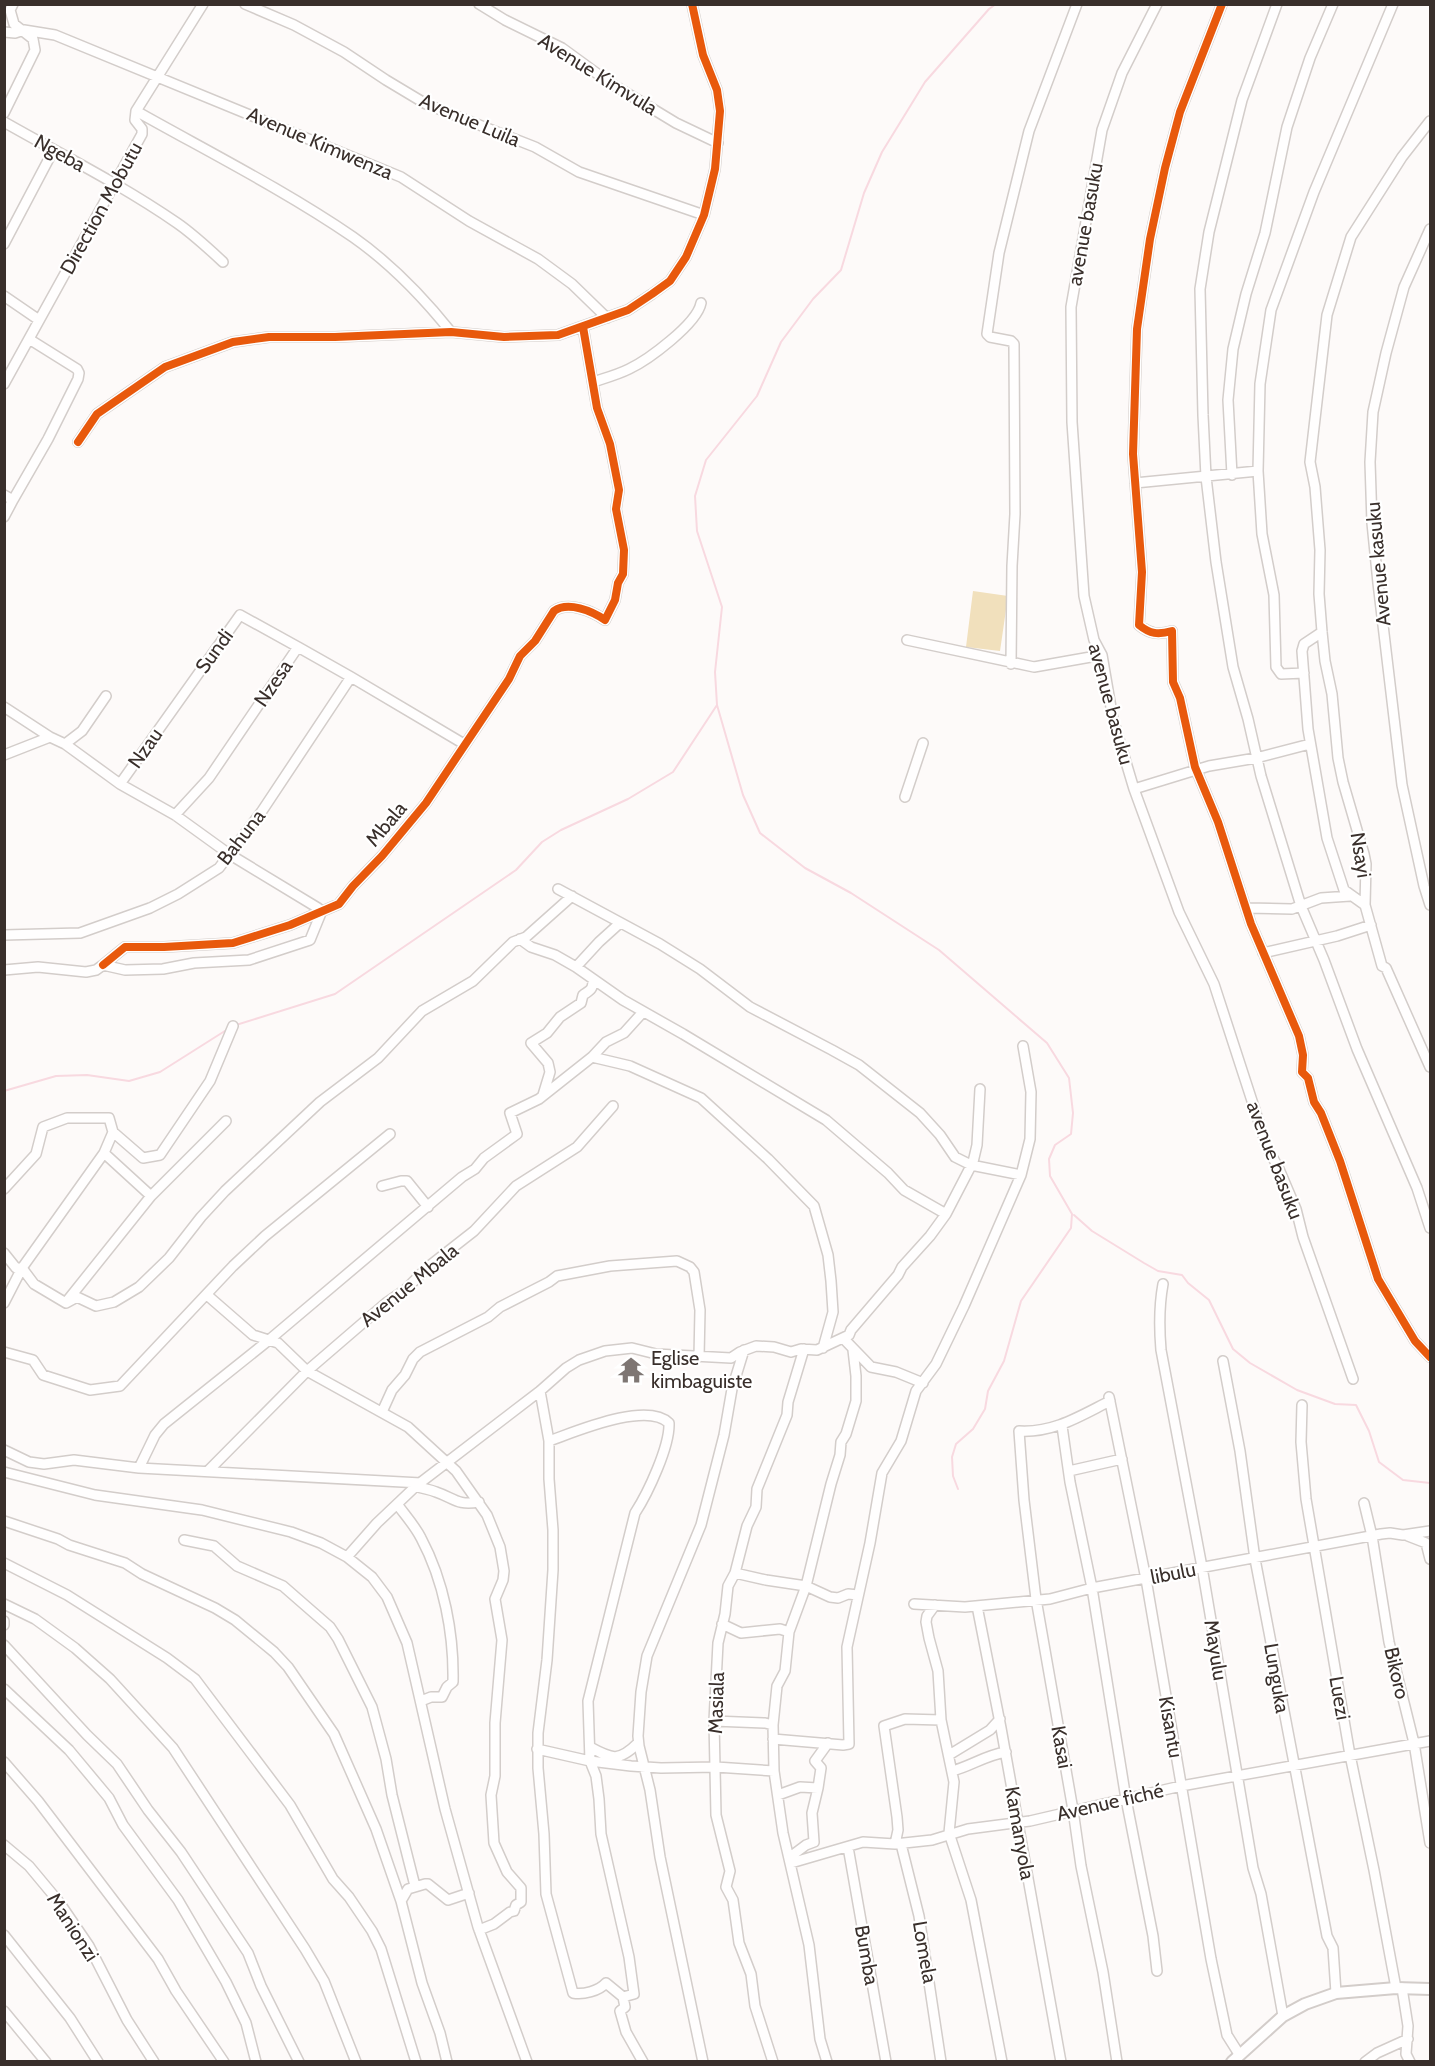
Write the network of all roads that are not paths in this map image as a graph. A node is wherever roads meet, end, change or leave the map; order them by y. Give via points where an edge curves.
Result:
1 (203, 4) edge
2 (245, 4) edge
3 (479, 4) edge
4 (692, 4) edge
5 (1077, 4) edge
6 (1157, 4) edge
7 (1222, 4) edge
8 (1277, 4) edge
9 (1333, 4) edge
10 (1394, 4) edge
11 (9, 9) edge
12 (24, 30) junction
13 (4, 32) edge
14 (158, 76) junction
15 (136, 111) junction
16 (4, 113) edge
17 (1431, 121) edge
18 (4, 122) edge
19 (718, 143) junction
20 (53, 151) junction
21 (115, 185) junction
22 (704, 215) junction
23 (1431, 230) edge
24 (4, 244) edge
25 (223, 262) dead end
26 (4, 296) edge
27 (701, 303) dead end
28 (607, 318) junction
29 (39, 320) junction
30 (583, 327) junction
31 (452, 332) junction
32 (29, 339) junction
33 (592, 382) junction
34 (4, 384) edge
35 (78, 442) dead end
36 (1258, 471) junction
37 (1232, 475) junction
38 (1206, 477) junction
39 (1135, 483) junction
40 (9, 497) edge
41 (4, 517) edge
42 (1322, 632) junction
43 (907, 640) dead end
44 (298, 647) junction
45 (1102, 655) junction
46 (1011, 664) junction
47 (1305, 673) junction
48 (351, 677) junction
49 (189, 686) joint
50 (106, 696) dead end
51 (4, 707) edge
52 (50, 737) junction
53 (923, 743) dead end
54 (65, 744) junction
55 (464, 744) junction
56 (1310, 744) junction
57 (4, 755) edge
58 (1256, 758) junction
59 (1198, 771) junction
60 (120, 784) junction
61 (1134, 789) junction
62 (905, 797) dead end
63 (175, 815) junction
64 (229, 854) junction
65 (558, 888) dead end
66 (572, 896) junction
67 (1350, 896) junction
68 (1365, 905) junction
69 (1431, 905) edge
70 (1301, 906) junction
71 (1246, 908) junction
72 (321, 913) junction
73 (620, 923) junction
74 (1371, 925) junction
75 (4, 935) edge
76 (520, 939) junction
77 (1315, 939) junction
78 (1263, 953) junction
79 (103, 965) junction
80 (576, 967) junction
81 (4, 970) edge
82 (593, 979) junction
83 (643, 1012) junction
84 (233, 1026) dead end
85 (1023, 1046) dead end
86 (592, 1057) junction
87 (1431, 1066) edge
88 (980, 1089) dead end
89 (543, 1095) junction
90 (613, 1106) dead end
91 (225, 1121) dead end
92 (113, 1132) junction
93 (390, 1134) dead end
94 (104, 1154) junction
95 (971, 1165) junction
96 (1021, 1175) junction
97 (382, 1186) dead end
98 (4, 1189) edge
99 (1431, 1191) edge
100 (152, 1196) junction
101 (1420, 1196) junction
102 (428, 1207) junction
103 (946, 1214) junction
104 (1431, 1227) edge
105 (4, 1253) edge
106 (22, 1268) junction
107 (1163, 1284) dead end
108 (207, 1295) junction
109 (4, 1303) edge
110 (66, 1303) junction
111 (843, 1338) junction
112 (268, 1340) junction
113 (823, 1348) junction
114 (804, 1349) junction
115 (744, 1350) junction
116 (853, 1350) junction
117 (4, 1352) edge
118 (699, 1357) junction
119 (1431, 1357) edge
120 (1223, 1361) dead end
121 (307, 1371) junction
122 (1353, 1379) dead end
123 (923, 1383) junction
124 (540, 1391) junction
125 (1302, 1405) dead end
126 (382, 1412) junction
127 (1062, 1426) junction
128 (549, 1441) junction
129 (4, 1450) edge
130 (1122, 1459) junction
131 (446, 1463) junction
132 (139, 1468) junction
133 (208, 1471) junction
134 (1069, 1471) junction
135 (4, 1472) edge
136 (419, 1485) junction
137 (479, 1502) junction
138 (1364, 1503) dead end
139 (398, 1504) junction
140 (4, 1521) edge
141 (1431, 1531) edge
142 (1403, 1535) junction
143 (1372, 1536) junction
144 (184, 1540) dead end
145 (1314, 1547) junction
146 (347, 1557) junction
147 (1255, 1559) junction
148 (1431, 1559) edge
149 (4, 1563) edge
150 (1202, 1567) junction
151 (735, 1573) junction
152 (1146, 1579) junction
153 (806, 1586) junction
154 (1092, 1588) junction
155 (858, 1595) junction
156 (1036, 1599) junction
157 (4, 1604) edge
158 (914, 1604) dead end
159 (935, 1605) junction
160 (977, 1606) junction
161 (722, 1624) junction
162 (789, 1632) junction
163 (4, 1645) edge
164 (4, 1689) edge
165 (421, 1701) junction
166 (1000, 1719) junction
167 (941, 1720) junction
168 (714, 1721) junction
169 (773, 1725) junction
170 (773, 1739) junction
171 (1431, 1741) edge
172 (638, 1743) junction
173 (828, 1743) junction
174 (1414, 1743) junction
175 (590, 1747) junction
176 (537, 1749) junction
177 (1006, 1752) junction
178 (949, 1755) junction
179 (1350, 1755) junction
180 (590, 1761) junction
181 (4, 1762) edge
182 (1293, 1765) junction
183 (645, 1767) junction
184 (716, 1767) junction
185 (774, 1771) junction
186 (952, 1771) junction
187 (1237, 1776) junction
188 (1180, 1786) junction
189 (818, 1788) junction
190 (778, 1795) junction
191 (1126, 1799) junction
192 (1073, 1810) junction
193 (1018, 1823) junction
194 (949, 1833) junction
195 (1431, 1843) edge
196 (898, 1844) junction
197 (4, 1845) edge
198 (848, 1847) junction
199 (790, 1860) junction
200 (415, 1886) junction
201 (469, 1893) junction
202 (401, 1901) junction
203 (479, 1930) junction
204 (4, 1935) edge
205 (1157, 1971) dead end
206 (1399, 1988) junction
207 (1431, 1989) edge
208 (1336, 1993) junction
209 (623, 1997) junction
210 (4, 2011) edge
211 (1283, 2016) junction
212 (1408, 2039) junction
213 (1235, 2058) edge
214 (46, 2061) edge
215 (98, 2061) edge
216 (154, 2061) edge
217 (224, 2061) edge
218 (256, 2061) edge
219 (299, 2061) edge
220 (357, 2061) edge
221 (416, 2061) edge
222 (447, 2061) edge
223 (527, 2061) edge
224 (643, 2061) edge
225 (703, 2061) edge
226 (773, 2061) edge
227 (826, 2061) edge
228 (886, 2061) edge
229 (941, 2061) edge
230 (1002, 2061) edge
231 (1061, 2061) edge
232 (1117, 2061) edge
233 (1365, 2061) edge
234 (1410, 2061) edge

1 - 14 street, Direction Mobutu
2 - 22 street, Avenue Luila via 344,52 426,104 535,147 579,172
3 - 19 street, Avenue Kimvula via 562,48 676,123
4 - 19 street via 703,55 717,90 721,114
5 - 46 street via 1029,131 999,253 987,334 1014,344
6 - 45 street, avenue basuku via 1122,73 1102,130 1071,307 1072,422 1084,596 1094,640
7 - 39 street via 1180,111 1150,239 1137,329
8 - 38 street via 1242,100 1209,232 1200,289
9 - 37 street via 1287,127 1265,233 1233,349 1228,400
10 - 36 street via 1314,192 1271,310 1260,384
11 - 12 street via 12,21
12 - 13 street, Avenue Kimwenza
12 - 14 street, Avenue Kimwenza via 55,35
12 - 16 street via 33,39 34,53
14 - 15 street, Direction Mobutu
14 - 28 street, Avenue Kimwenza via 401,177 538,259 572,284
15 - 21 street, Direction Mobutu via 135,120 142,134
15 - 31 street via 354,238 399,276
17 - 42 street, Nsayi via 1402,157 1353,232 1326,315 1310,462 1320,550
18 - 20 street, Ngeba
19 - 22 street
20 - 21 street, Ngeba
20 - 24 street
21 - 25 street, Ngeba via 175,221
21 - 29 street, Direction Mobutu
22 - 28 street via 686,257 670,281 628,310
23 - 69 street, Avenue kasuku via 1404,287 1386,353 1373,412 1370,462 1377,571 1402,785
26 - 29 street
27 - 33 street via 683,328 649,356 620,374
28 - 30 street
29 - 32 street, Direction Mobutu
30 - 31 street via 564,334 504,337
30 - 33 street
31 - 35 street via 269,337 233,342 165,367 97,414
32 - 34 street, Direction Mobutu
32 - 40 street via 79,373 48,439
33 - 55 street, Mbala via 619,492 616,509 624,570 615,600 605,620 570,607 554,611
36 - 37 street
36 - 47 street via 1262,534 1274,595 1276,666 1281,674
37 - 38 street
38 - 39 street
38 - 58 street via 1233,667
39 - 59 street via 1142,572 1139,625 1152,634 1172,631 1173,682
40 - 41 street
42 - 47 street via 1303,647
42 - 68 street, Nsayi via 1343,782 1366,864
43 - 46 street
44 - 48 street, Nzesa
44 - 49 street, Sundi via 240,615
44 - 63 street, Nzesa via 209,778
45 - 46 street via 1034,667
45 - 61 street, avenue basuku via 1113,719
47 - 56 street
48 - 55 street, Nzesa
48 - 64 street, Bahuna
49 - 60 street, Nzau
50 - 54 street via 82,731
51 - 52 street, Nzau
52 - 54 street, Nzau
52 - 57 street
53 - 62 street
54 - 60 street, Nzau
55 - 72 street, Mbala via 426,803 382,856 339,904
56 - 58 street
56 - 67 street via 1327,838 1341,886
58 - 59 street
58 - 70 street
59 - 61 street
59 - 71 street
60 - 63 street
61 - 122 street, avenue basuku via 1179,912 1214,984 1267,1147 1296,1209
63 - 64 street
64 - 72 street
64 - 75 street, Bahuna via 219,868 178,894 107,924 73,934
65 - 66 street
66 - 73 street
66 - 76 street
67 - 68 street
67 - 70 street via 1321,898
68 - 74 street, Nsayi
70 - 71 street via 1282,910
70 - 77 street
71 - 78 street
72 - 79 street, Mbala via 233,943 125,947
72 - 79 street via 310,940 249,960 135,970
73 - 80 street
73 - 95 street via 700,969 750,1007 859,1065 920,1113 955,1157
74 - 77 street
74 - 87 street, Nsayi via 1382,966
76 - 80 street
76 - 110 street via 473,981 422,1011 378,1058 320,1102 225,1191 139,1287 114,1302 96,1306 77,1297
77 - 78 street
77 - 101 street
78 - 119 street via 1299,1036 1302,1072 1308,1078 1314,1102 1340,1161 1378,1279 1415,1341
79 - 81 street via 86,972 38,967
80 - 82 street
82 - 83 street
82 - 89 street via 592,988 583,995 581,1003 531,1043 548,1063 550,1072
83 - 86 street via 624,1033 606,1042
83 - 103 street via 826,1120 904,1190
84 - 92 street via 210,1081 160,1155 143,1158
85 - 96 street via 1031,1092 1030,1139
86 - 89 street
86 - 113 street via 630,1066 701,1098 814,1206 828,1255 833,1312
88 - 95 street via 977,1145
89 - 102 street via 510,1113 517,1134
90 - 121 street, Avenue Mbala via 577,1148 516,1186 474,1231
91 - 100 street
92 - 94 street
92 - 98 street via 109,1118 67,1118 43,1127 36,1154
93 - 108 street via 265,1236
94 - 100 street
94 - 106 street
95 - 96 street
95 - 103 street
96 - 123 street via 964,1306
97 - 102 street via 407,1181
99 - 101 street
100 - 110 street
101 - 104 street
102 - 112 street
103 - 111 street
105 - 106 street via 16,1268
106 - 109 street
106 - 110 street via 34,1284
107 - 150 street, Mayulu via 1161,1350
108 - 112 street via 253,1335
108 - 117 street via 120,1386 90,1390 43,1375 33,1360
111 - 113 street
111 - 116 street
112 - 121 street via 278,1342
112 - 132 street via 164,1424
113 - 114 street
114 - 115 street via 791,1352 756,1346
114 - 151 street, Masiala via 787,1415 758,1490
115 - 118 street via 731,1358
115 - 172 street via 701,1525 647,1656
116 - 123 street via 871,1367
116 - 153 street via 856,1401 841,1442
118 - 124 street via 656,1354 636,1348 605,1351 566,1368
118 - 126 street via 699,1299 690,1267 677,1262 610,1266 557,1276 420,1352 392,1390
120 - 147 street, Lunguka
121 - 126 street
121 - 133 street, Avenue Mbala
123 - 155 street via 916,1391 901,1441 882,1473
124 - 128 street
124 - 131 street
125 - 145 street, Luezi via 1305,1499
126 - 131 street via 408,1427
127 - 130 street, Kisantu via 1109,1399
127 - 134 street
127 - 156 street, Kasai via 1019,1431
128 - 175 street via 630,1416 661,1417 669,1426 668,1438 635,1513 590,1690
128 - 176 street via 553,1570
129 - 132 street via 29,1462 74,1460
130 - 134 street
130 - 152 street, Kisantu
131 - 136 street
131 - 137 street
132 - 133 street
133 - 136 street
134 - 154 street
135 - 146 street via 95,1495 202,1510 253,1522 301,1536
136 - 137 street via 455,1502
136 - 139 street
137 - 203 street via 497,1537 503,1563 503,1580 495,1599 502,1640 491,1795 494,1843 507,1872 521,1888 521,1902 514,1911
138 - 143 street, Bikoro
139 - 146 street
139 - 165 street via 425,1545 450,1623 453,1682 442,1697
140 - 202 street via 125,1563 235,1620 274,1652 334,1734 376,1829
141 - 142 street, libulu
142 - 143 street, libulu
142 - 148 street via 1426,1543
143 - 145 street, libulu
143 - 174 street, Bikoro via 1389,1642
144 - 200 street via 214,1546 237,1566 283,1586 330,1627 372,1707
145 - 147 street, libulu
145 - 179 street, Luezi
146 - 165 street via 372,1577 387,1597 407,1643
147 - 150 street, libulu
147 - 182 street, Lunguka
149 - 221 street via 67,1595 195,1679 290,1805 333,1879 372,1931 381,1948
150 - 152 street, libulu
150 - 187 street, Mayulu
151 - 153 street
151 - 161 street, Masiala via 728,1586
152 - 154 street, libulu
152 - 188 street, Kisantu
153 - 155 street via 830,1597
153 - 162 street
154 - 156 street, libulu
154 - 191 street
155 - 173 street via 847,1647 849,1744
156 - 160 street, libulu
156 - 192 street, Kasai
157 - 220 street via 35,1618 75,1648 110,1679 173,1748 301,1941 324,1981
158 - 159 street, libulu
159 - 160 street, libulu
159 - 167 street via 926,1622 938,1671
160 - 166 street, Kamanyola
161 - 162 street via 741,1633 780,1629
161 - 168 street, Masiala
162 - 169 street
163 - 219 street via 117,1764 181,1852 248,1953
164 - 218 street via 69,1750 109,1798 123,1825 178,1900 226,1982 246,2023
165 - 201 street
166 - 177 street, Kamanyola
166 - 178 street via 990,1730
167 - 178 street
167 - 196 street, Lomela via 905,1719 884,1726
168 - 169 street
168 - 184 street, Masiala
169 - 170 street
170 - 173 street
170 - 185 street
171 - 174 street, Avenue fiché
172 - 175 street via 627,1754 615,1757
172 - 183 street
173 - 189 street via 815,1761 821,1768
174 - 179 street, Avenue fiché
174 - 195 street, Bikoro
175 - 180 street
176 - 180 street
176 - 209 street via 546,1894 573,1993 586,1994 606,1983
177 - 186 street
177 - 193 street, Kamanyola
178 - 186 street
179 - 182 street, Avenue fiché
179 - 206 street, Luezi
180 - 183 street
180 - 209 street via 629,1957 634,1994
181 - 217 street via 162,1964
182 - 187 street, Avenue fiché
182 - 208 street, Lunguka via 1327,1936 1333,1948
183 - 184 street
183 - 225 street
184 - 185 street
184 - 226 street, Masiala via 716,1815 730,1871 726,1887 733,1900 739,1943
185 - 190 street
186 - 194 street
187 - 188 street, Avenue fiché
187 - 211 street, Mayulu
188 - 191 street, Avenue fiché
188 - 213 street, Kisantu via 1211,1959
189 - 190 street via 800,1787
189 - 199 street via 812,1814 814,1842
190 - 199 street
191 - 192 street, Avenue fiché
191 - 205 street
192 - 193 street, Avenue fiché
192 - 232 street, Kasai
193 - 194 street, Avenue fiché
193 - 231 street, Kamanyola
194 - 196 street, Avenue fiché via 939,1839
194 - 230 street via 971,1900
196 - 198 street, Avenue fiché via 863,1842
196 - 229 street, Lomela via 920,1916
197 - 216 street, Manionzi via 29,1866 59,1902 89,1946 127,2020
198 - 199 street, Avenue fiché
198 - 228 street, Bumba
199 - 227 street via 809,1945
200 - 201 street via 428,1884 448,1900
200 - 202 street via 407,1890
201 - 203 street
202 - 222 street via 422,1985
203 - 223 street
204 - 215 street via 70,2018
206 - 207 street
206 - 208 street
206 - 212 street, Luezi
208 - 211 street
209 - 224 street via 625,2007 620,2011
210 - 214 street
211 - 213 street
212 - 233 street
212 - 234 street, Luezi via 1406,2054

